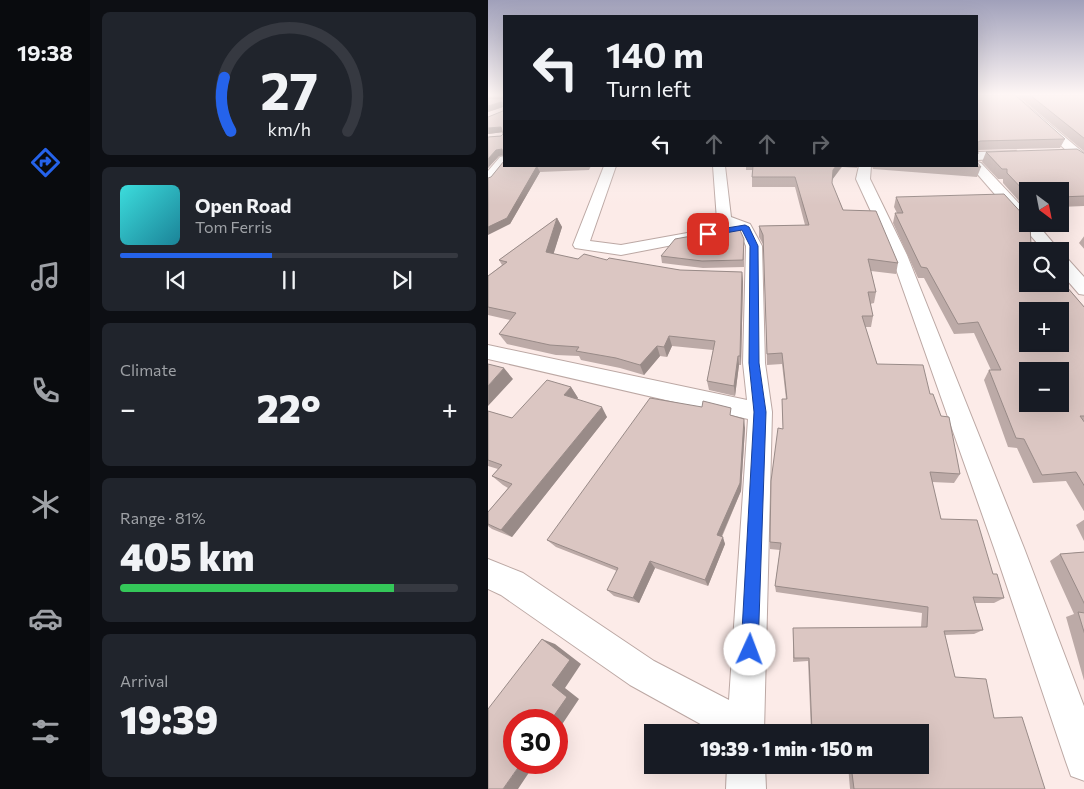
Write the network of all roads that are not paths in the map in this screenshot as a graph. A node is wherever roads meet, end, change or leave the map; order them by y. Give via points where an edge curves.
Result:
1 (1052, 132) edge
2 (1028, 154) edge
3 (1057, 154) edge
4 (978, 156) edge
5 (1080, 157) edge
6 (503, 161) edge
7 (610, 167) edge
8 (719, 167) edge
9 (866, 167) edge
10 (978, 167) edge
11 (488, 179) edge
12 (1019, 212) edge
13 (745, 227) junction
14 (1036, 232) edge
15 (1045, 242) edge
16 (621, 250) junction
17 (636, 265) edge
18 (1069, 272) edge
19 (1084, 290) edge
20 (488, 352) edge
21 (760, 412) junction
22 (488, 574) edge
23 (719, 724) edge
24 (747, 724) edge
25 (1084, 762) edge
26 (746, 774) edge
27 (746, 789) edge

1 - 5 street
2 - 4 street
3 - 5 street
6 - 11 street
7 - 16 street via 581,245
8 - 13 street via 724,220
9 - 25 street via 863,179 899,255 1006,539
10 - 12 street
13 - 16 street
13 - 21 street via 754,246 746,275
14 - 15 street
16 - 17 street via 627,262
18 - 19 street
20 - 21 street
21 - 24 street
22 - 23 street via 512,584
26 - 27 street

